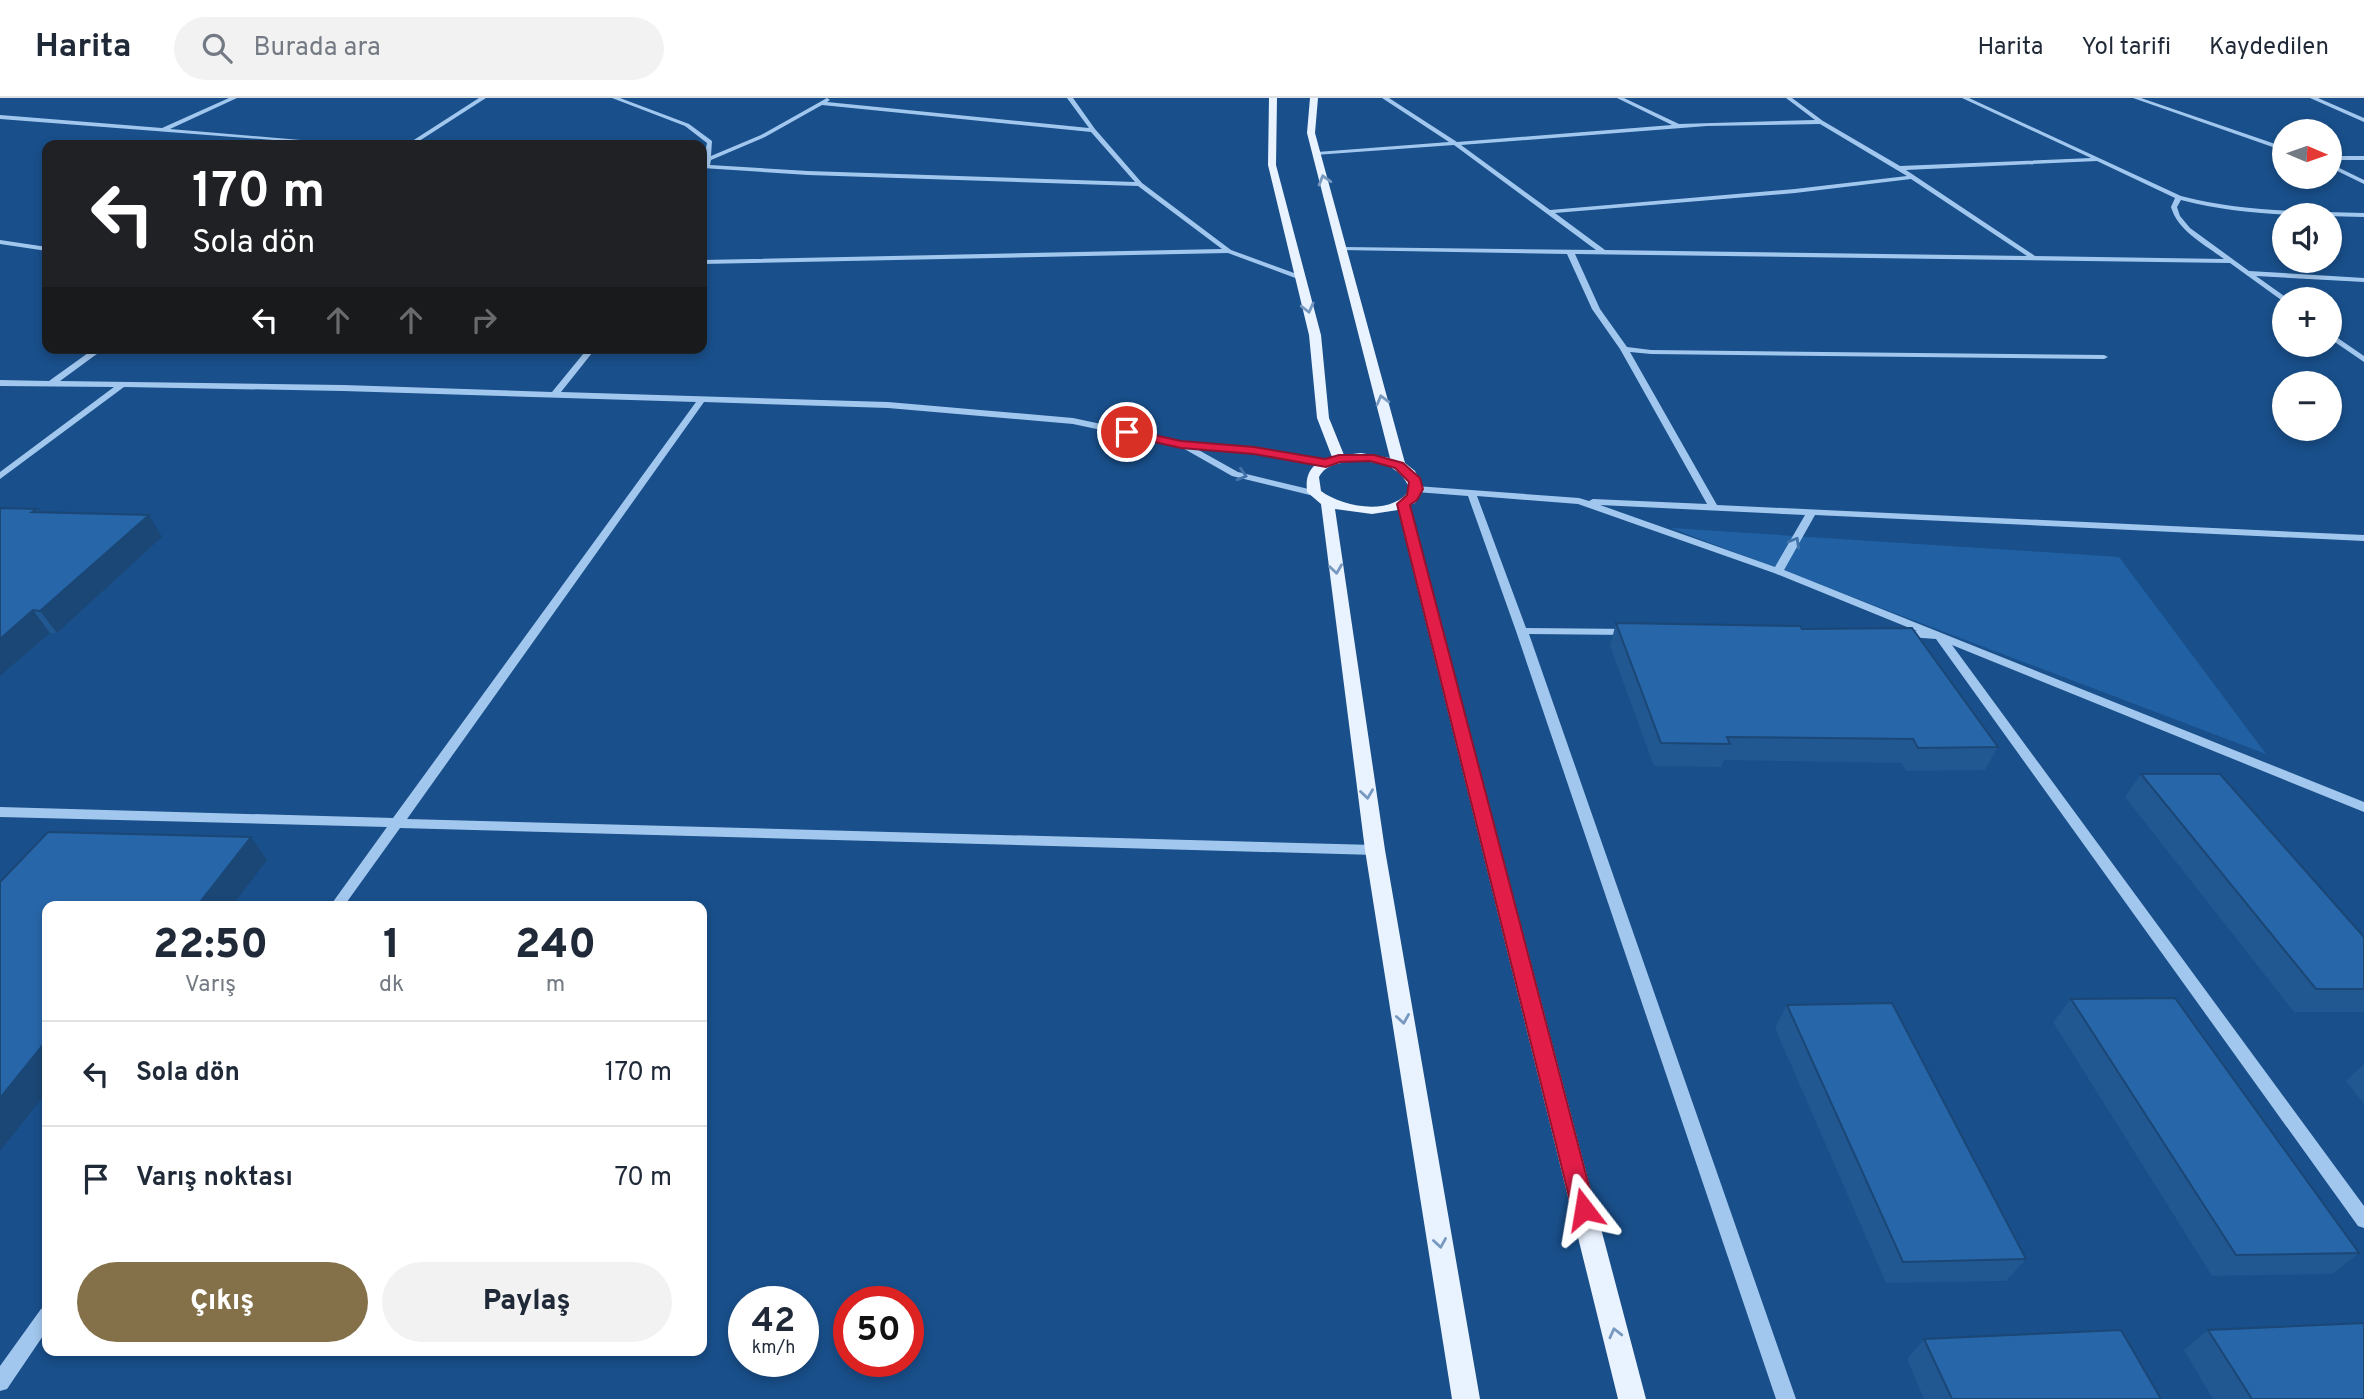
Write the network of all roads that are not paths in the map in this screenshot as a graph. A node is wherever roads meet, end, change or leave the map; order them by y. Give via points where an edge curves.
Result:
1 (234, 98) edge
2 (483, 98) edge
3 (615, 98) edge
4 (831, 98) edge
5 (1070, 98) edge
6 (1273, 98) edge
7 (1314, 98) edge
8 (1385, 98) edge
9 (1620, 98) edge
10 (1789, 98) edge
11 (1965, 98) edge
12 (2136, 98) edge
13 (2314, 98) edge
14 (821, 103) junction
15 (0, 117) edge
16 (2364, 120) edge
17 (1821, 122) junction
18 (1679, 126) junction
19 (163, 129) junction
20 (1093, 130) junction
21 (296, 140) edge
22 (417, 140) edge
23 (1458, 145) junction
24 (2272, 145) edge
25 (1317, 154) junction
26 (707, 158) edge
27 (2342, 158) edge
28 (2364, 158) edge
29 (2098, 159) junction
30 (707, 163) edge
31 (707, 164) edge
32 (1899, 168) junction
33 (2342, 172) edge
34 (1912, 177) junction
35 (2364, 182) edge
36 (1140, 184) junction
37 (2179, 197) junction
38 (1548, 212) junction
39 (2364, 215) edge
40 (0, 242) edge
41 (42, 248) edge
42 (1343, 249) junction
43 (1229, 251) junction
44 (1570, 251) junction
45 (1603, 252) junction
46 (2034, 257) junction
47 (2231, 261) junction
48 (707, 262) edge
49 (2247, 273) junction
50 (1301, 277) junction
51 (2364, 280) edge
52 (2272, 291) edge
53 (2342, 344) edge
54 (1624, 349) junction
55 (92, 354) edge
56 (587, 354) edge
57 (2104, 357) dead end
58 (2364, 360) edge
59 (0, 383) edge
60 (51, 383) junction
61 (122, 384) junction
62 (555, 394) junction
63 (702, 399) junction
64 (1181, 444) junction
65 (1333, 461) junction
66 (1399, 466) junction
67 (0, 476) edge
68 (1471, 492) junction
69 (1410, 497) junction
70 (1322, 498) junction
71 (1579, 501) junction
72 (1714, 508) junction
73 (1812, 512) junction
74 (2364, 538) edge
75 (1778, 571) junction
76 (1522, 631) junction
77 (1647, 632) edge
78 (1883, 634) edge
79 (1938, 635) junction
80 (2364, 807) edge
81 (0, 812) edge
82 (396, 823) junction
83 (1375, 850) junction
84 (341, 901) edge
85 (2364, 1220) edge
86 (42, 1322) edge
87 (0, 1382) edge
88 (1466, 1399) edge
89 (1632, 1399) edge
90 (1786, 1399) edge

1 - 19 street
2 - 22 street
3 - 26 street via 687,125 710,142
4 - 14 street
5 - 20 street
6 - 50 main road via 1272,166
7 - 25 main road via 1311,133
8 - 23 street
9 - 18 street
10 - 17 street
11 - 29 street
12 - 24 street
13 - 16 street
14 - 20 street
14 - 30 street
15 - 19 street
17 - 18 street
17 - 32 street
18 - 23 street
19 - 21 street
20 - 36 street
23 - 25 street
23 - 38 street
42 -> 25 main road
27 - 28 street
29 - 32 street
29 - 37 street
31 - 36 street
32 - 34 street
33 - 35 street
34 - 38 street
34 - 46 street
36 - 43 street
37 - 39 street via 2220,207
37 - 47 street via 2174,207 2177,216
38 - 45 street
40 - 41 street
42 - 44 street
66 -> 42 main road
43 - 48 street
43 - 50 street
44 - 45 street
44 - 54 street via 1596,309
45 - 46 street
46 - 47 street
47 - 49 street
49 - 51 street
49 - 52 street
50 -> 65 main road via 1315,335 1323,418
53 - 58 street
54 - 57 street
54 - 72 street
55 - 60 street
56 - 62 street
59 - 60 street
60 - 61 street
61 - 62 street
61 - 67 street
62 - 63 street
63 - 64 street via 888,405 1073,421
63 - 82 street
64 - 65 street
64 -> 70 street via 1235,474
65 - 66 main road via 1370,457
65 - 70 main road via 1312,477 1312,486
66 - 69 main road via 1415,481
68 - 69 street
68 - 71 street
68 - 76 street
69 - 70 main road via 1390,509 1366,511
89 -> 69 main road
70 -> 83 main road
71 - 72 street
71 - 75 street
72 - 73 street
73 - 74 street
75 -> 73 street
75 - 79 street
76 - 77 street
76 - 90 street
78 - 79 street
79 - 80 street
79 - 85 street
81 - 82 street
82 - 83 street
82 - 84 street
83 -> 88 main road
86 - 87 street

